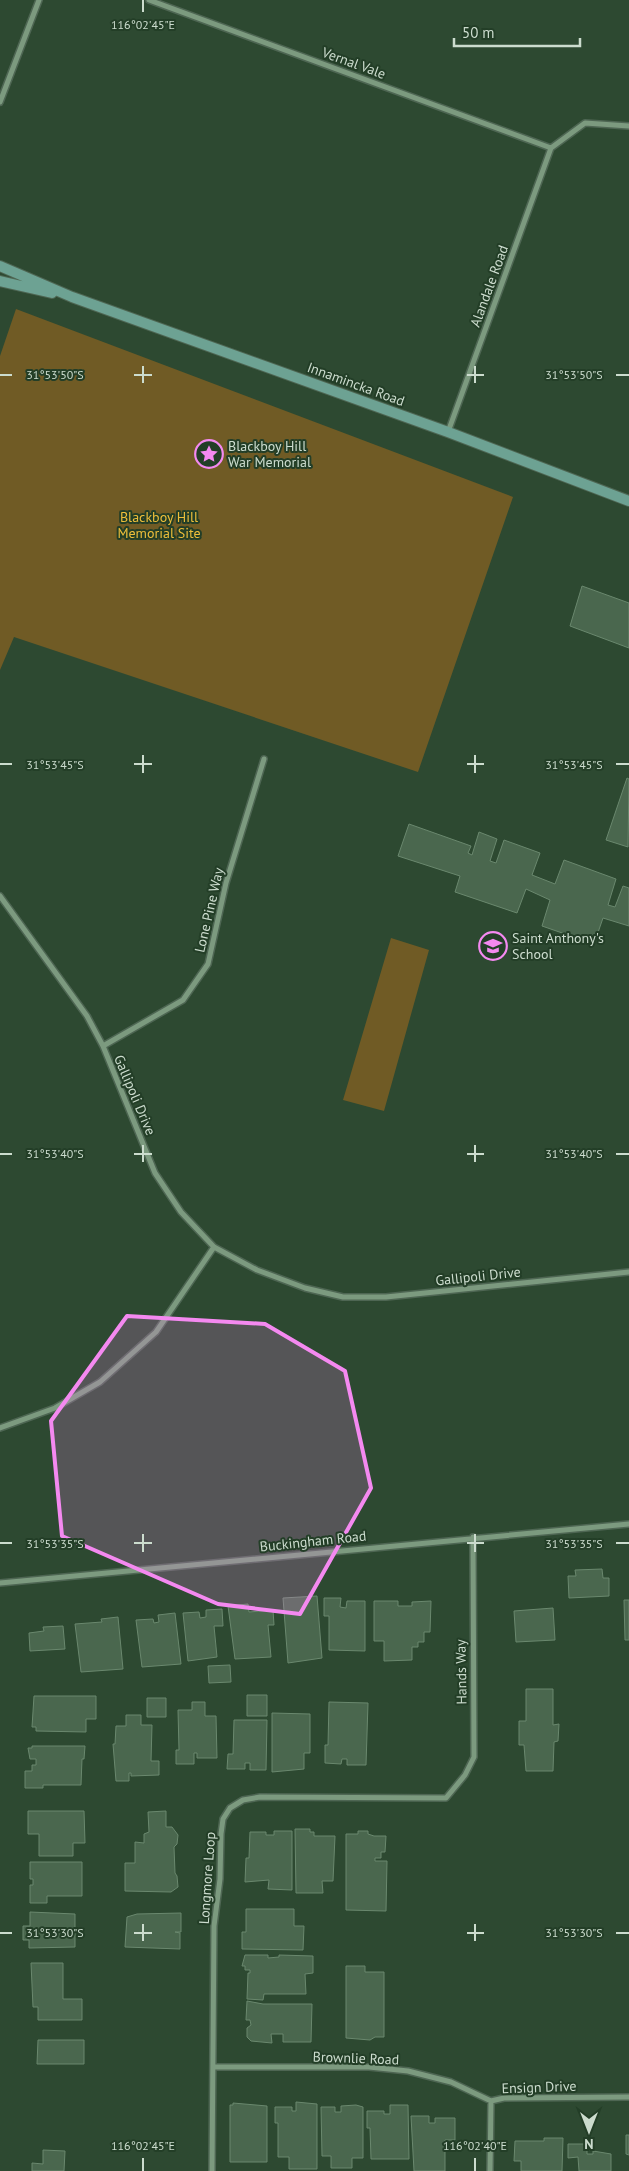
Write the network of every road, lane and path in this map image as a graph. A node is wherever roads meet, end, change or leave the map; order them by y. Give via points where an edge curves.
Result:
1 (39, 0) edge
2 (149, 0) edge
3 (0, 102) edge
4 (629, 126) edge
5 (551, 148) junction
6 (0, 266) edge
7 (0, 281) edge
8 (72, 297) junction
9 (448, 432) junction
10 (629, 501) edge
11 (264, 759) dead end
12 (0, 896) edge
13 (103, 1046) junction
14 (214, 1247) junction
15 (629, 1272) edge
16 (0, 1428) edge
17 (629, 1524) edge
18 (473, 1538) junction
19 (0, 1583) edge
20 (446, 1798) joint
21 (214, 2067) junction
22 (629, 2097) edge
23 (491, 2101) junction
24 (212, 2171) edge
25 (490, 2171) edge

1 - 3 street
2 - 5 street, Vernal Vale
4 - 5 street via 585,123
5 - 9 street, Alandale Road
6 - 8 main road, Innamincka Road
7 - 8 main road, Innamincka Road
8 - 9 main road, Innamincka Road
9 - 10 main road, Innamincka Road
11 - 13 street, Lone Pine Way via 226,883 208,964 183,1000
12 - 13 street, Gallipoli Drive via 87,1016
13 - 14 street, Gallipoli Drive via 155,1173 181,1212
14 - 15 street, Gallipoli Drive via 257,1270 305,1288 343,1297 386,1297
14 - 16 street via 156,1332 100,1382 55,1408
17 - 18 street, Buckingham Road
18 - 19 street, Buckingham Road
18 - 20 street, Hands Way via 474,1756 466,1775
20 - 21 street, Longmore Loop via 260,1798 243,1800 230,1808 223,1819 214,1926
21 - 23 street, Brownlie Road via 368,2067 408,2071 451,2082
21 - 24 street, Longmore Loop
22 - 23 street, Ensign Drive via 504,2098
23 - 25 street, Ensign Drive

